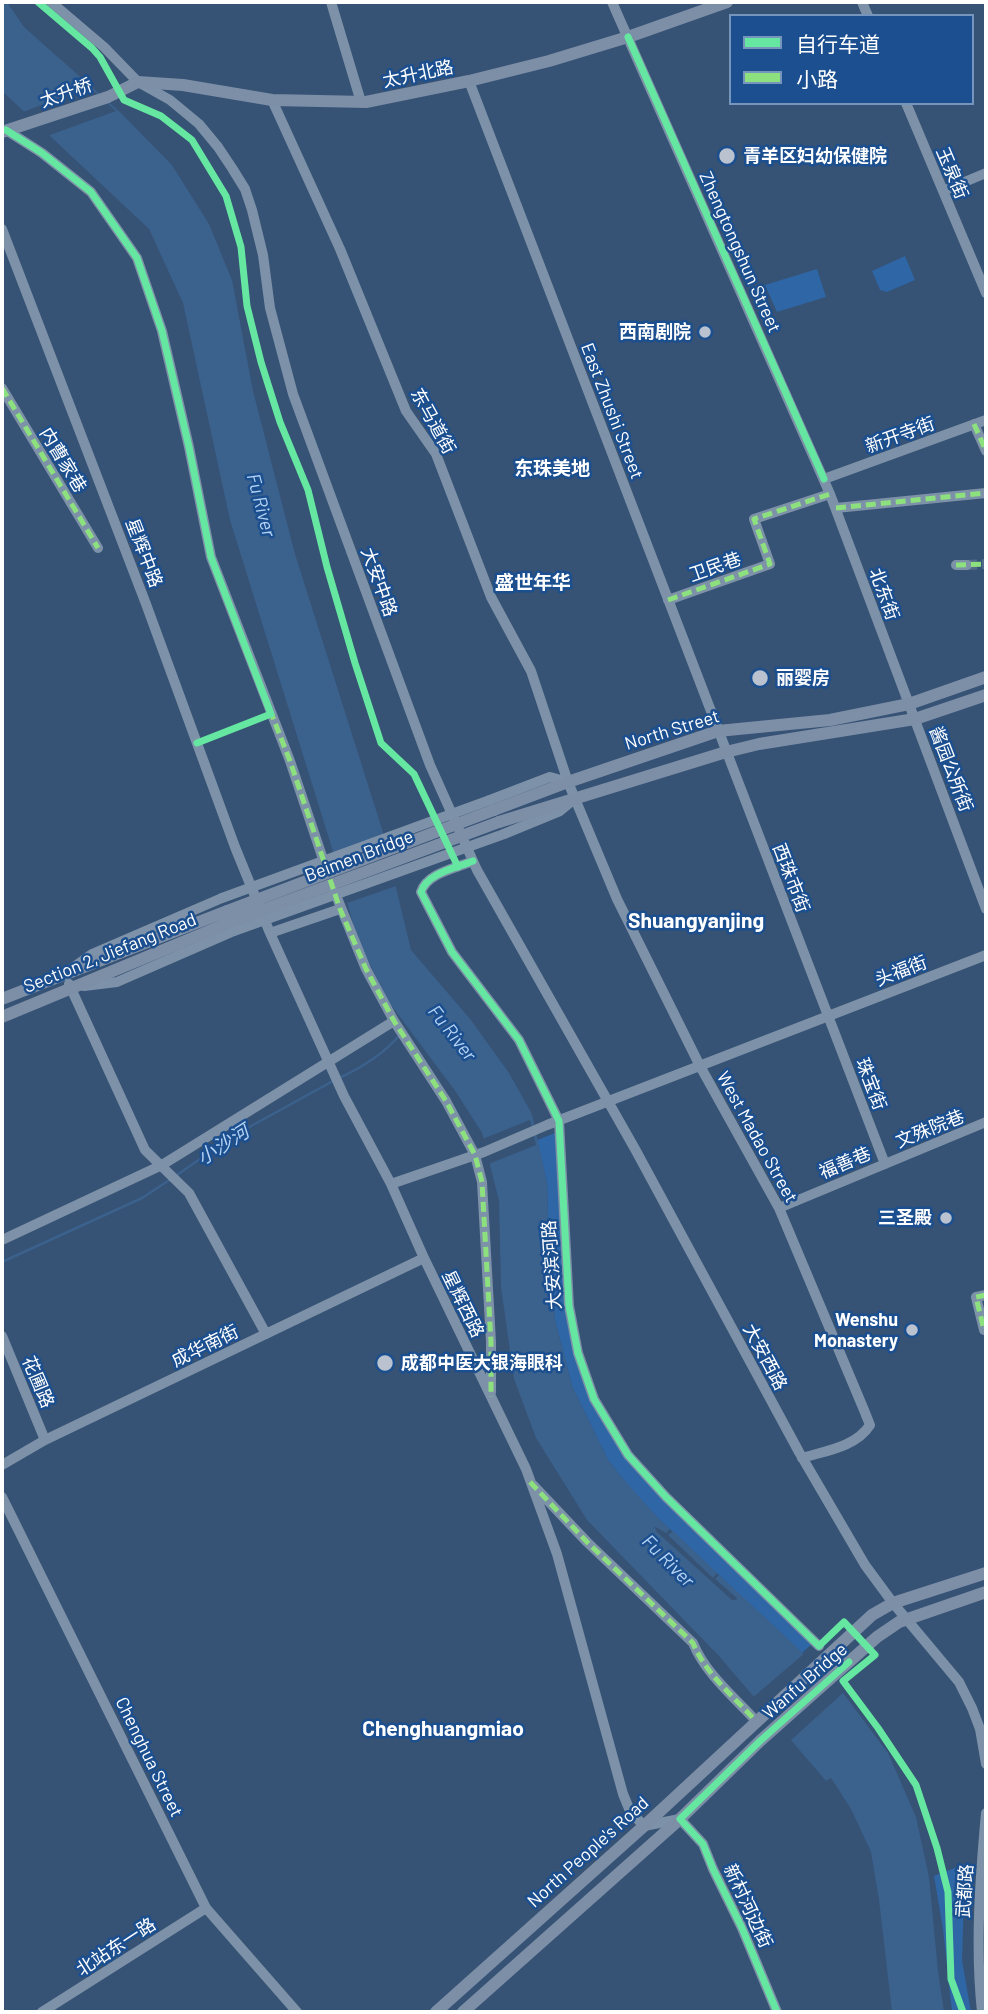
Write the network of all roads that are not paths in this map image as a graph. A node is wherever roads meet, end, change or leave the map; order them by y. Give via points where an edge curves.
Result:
1 (51, 2) edge
2 (331, 2) edge
3 (612, 2) edge
4 (727, 2) edge
5 (628, 37) junction
6 (469, 81) junction
7 (138, 82) junction
8 (272, 100) junction
9 (361, 102) junction
10 (907, 105) edge
11 (4, 131) edge
12 (986, 173) edge
13 (943, 191) junction
14 (2, 229) edge
15 (986, 293) edge
16 (2, 388) edge
17 (986, 420) edge
18 (974, 424) junction
19 (986, 452) edge
20 (824, 479) junction
21 (986, 493) edge
22 (830, 494) junction
23 (836, 508) junction
24 (98, 548) dead end
25 (668, 600) junction
26 (986, 677) edge
27 (986, 695) edge
28 (909, 704) junction
29 (915, 719) junction
30 (718, 731) junction
31 (726, 752) junction
32 (568, 782) junction
33 (575, 798) junction
34 (497, 817) junction
35 (473, 861) junction
36 (253, 890) joint
37 (340, 909) junction
38 (986, 909) edge
39 (229, 916) junction
40 (270, 933) junction
41 (986, 955) edge
42 (65, 973) junction
43 (70, 988) junction
44 (2, 999) edge
45 (828, 1016) junction
46 (2, 1017) edge
47 (396, 1024) junction
48 (330, 1066) junction
49 (700, 1066) junction
50 (608, 1102) junction
51 (559, 1121) junction
52 (986, 1122) edge
53 (480, 1153) junction
54 (885, 1164) junction
55 (164, 1168) junction
56 (391, 1184) junction
57 (779, 1208) junction
58 (2, 1240) edge
59 (424, 1258) junction
60 (986, 1295) edge
61 (986, 1329) edge
62 (266, 1334) junction
63 (2, 1336) edge
64 (491, 1397) junction
65 (45, 1440) junction
66 (803, 1458) junction
67 (2, 1465) edge
68 (530, 1482) junction
69 (2, 1497) edge
70 (986, 1573) edge
71 (986, 1592) edge
72 (893, 1603) junction
73 (907, 1619) junction
74 (819, 1646) dead end
75 (758, 1718) junction
76 (760, 1741) joint
77 (986, 1764) edge
78 (986, 1813) edge
79 (680, 1819) junction
80 (644, 1826) junction
81 (206, 1908) junction
82 (42, 2012) edge
83 (297, 2012) edge
84 (436, 2012) edge
85 (463, 2012) edge
86 (777, 2012) edge
87 (982, 2012) edge

1 - 7 street, 大安中路
2 - 9 street
3 - 5 street, Zhengtongshun Street
4 - 5 main road, 太升北路
5 - 6 main road, 太升北路
5 - 20 street, Zhengtongshun Street
6 - 9 main road, 太升北路
6 - 25 street, East Zhushi Street
7 - 8 main road, 太升北路
7 - 11 main road, 太升桥 via 108,97
7 - 35 street, 大安中路 via 199,124 245,189 293,394 430,765
8 - 9 main road, 太升北路
8 - 32 street, 东马道街 via 406,411 436,454 491,597 531,671
10 - 13 street, 玉泉街
11 - 37 street via 42,153 91,192 137,258 162,331 211,557
12 - 13 street
13 - 15 street, 玉泉街
14 - 36 street, 星辉中路
16 - 24 street, 内曹家巷
17 - 18 street, 新开寺街
18 - 19 street
18 - 20 street, 新开寺街
20 - 22 street, 北东街
21 - 23 street
22 - 23 street, 北东街
22 - 25 street, 卫民巷 via 754,519 769,565
23 - 28 street, 北东街
25 - 30 street, East Zhushi Street
26 - 28 main road, North Street
27 - 29 main road, North Street
28 - 29 street, 北东街
28 - 30 main road, North Street via 830,720
29 - 31 main road, North Street
29 - 38 street, 酱园公所街
30 - 31 street, East Zhushi Street
30 - 32 main road, North Street
31 - 33 main road, North Street
31 - 45 street, 西珠市街
32 - 33 street, 东马道街
32 - 34 main road, North Street
33 - 34 main road, North Street
33 - 49 street, West Madao Street via 617,899
34 - 39 main road, Beimen Bridge, bridge
34 - 39 street, bridge
35 - 50 street, 大安中路
35 - 51 street, 大安滨河路 via 431,878 421,892 452,952 519,1040
36 - 40 street, 星辉西路
37 - 40 street
37 - 47 street
39 - 42 main road, Section 2, Jiefang Road
39 - 43 main road, Section 2, Jiefang Road
40 - 48 street, 星辉西路
41 - 45 street, 头福街
42 - 43 street
42 - 44 main road, Section 2, Jiefang Road
43 - 46 main road, Section 2, Jiefang Road
43 - 55 street via 145,1150
45 - 49 street, 头福街
45 - 54 street, 珠宝街
47 - 48 street
47 - 53 street
48 - 55 street
48 - 56 street, 星辉西路
49 - 50 street, 头福街
49 - 57 street, West Madao Street
50 - 51 street, 头福街
50 - 66 street, 大安西路
51 - 53 street, 头福街
51 - 74 street, 大安滨河路 via 569,1306 578,1353 594,1399 628,1455 666,1497
52 - 54 street, 文殊院巷
53 - 56 street, 头福街
53 - 64 street
54 - 57 street, 福善巷
55 - 58 street
55 - 62 street via 189,1193
56 - 59 street, 星辉西路
57 - 66 street, West Madao Street via 870,1426 856,1440
59 - 62 street, 成华南街
59 - 64 street, 星辉西路
60 - 61 street via 976,1297
62 - 65 street, 成华南街
63 - 65 street, 花圃路
64 - 68 street, 星辉西路
65 - 67 street, 成华南街
66 - 72 street, 大安西路 via 865,1565
68 - 75 street via 693,1643 712,1673
68 - 80 street, 星辉西路 via 557,1554 623,1794
69 - 81 street, Chenghua Street
70 - 72 main road, Wanfu Bridge
71 - 73 main road, Wanfu Bridge
72 - 73 street, 大安西路
72 - 75 main road, Wanfu Bridge via 872,1615
73 - 76 main road, Wanfu Bridge via 870,1644
73 - 77 street via 959,1682 981,1729
75 - 80 main road, North People's Road
76 - 79 main road, North People's Road
78 - 87 street, 武都路 via 978,1928
79 - 80 street
79 - 85 main road, North People's Road
79 - 86 street, 新村河边街 via 702,1844
80 - 84 main road, North People's Road
81 - 82 street, 北站东一路
81 - 83 street, Chenghua Street

